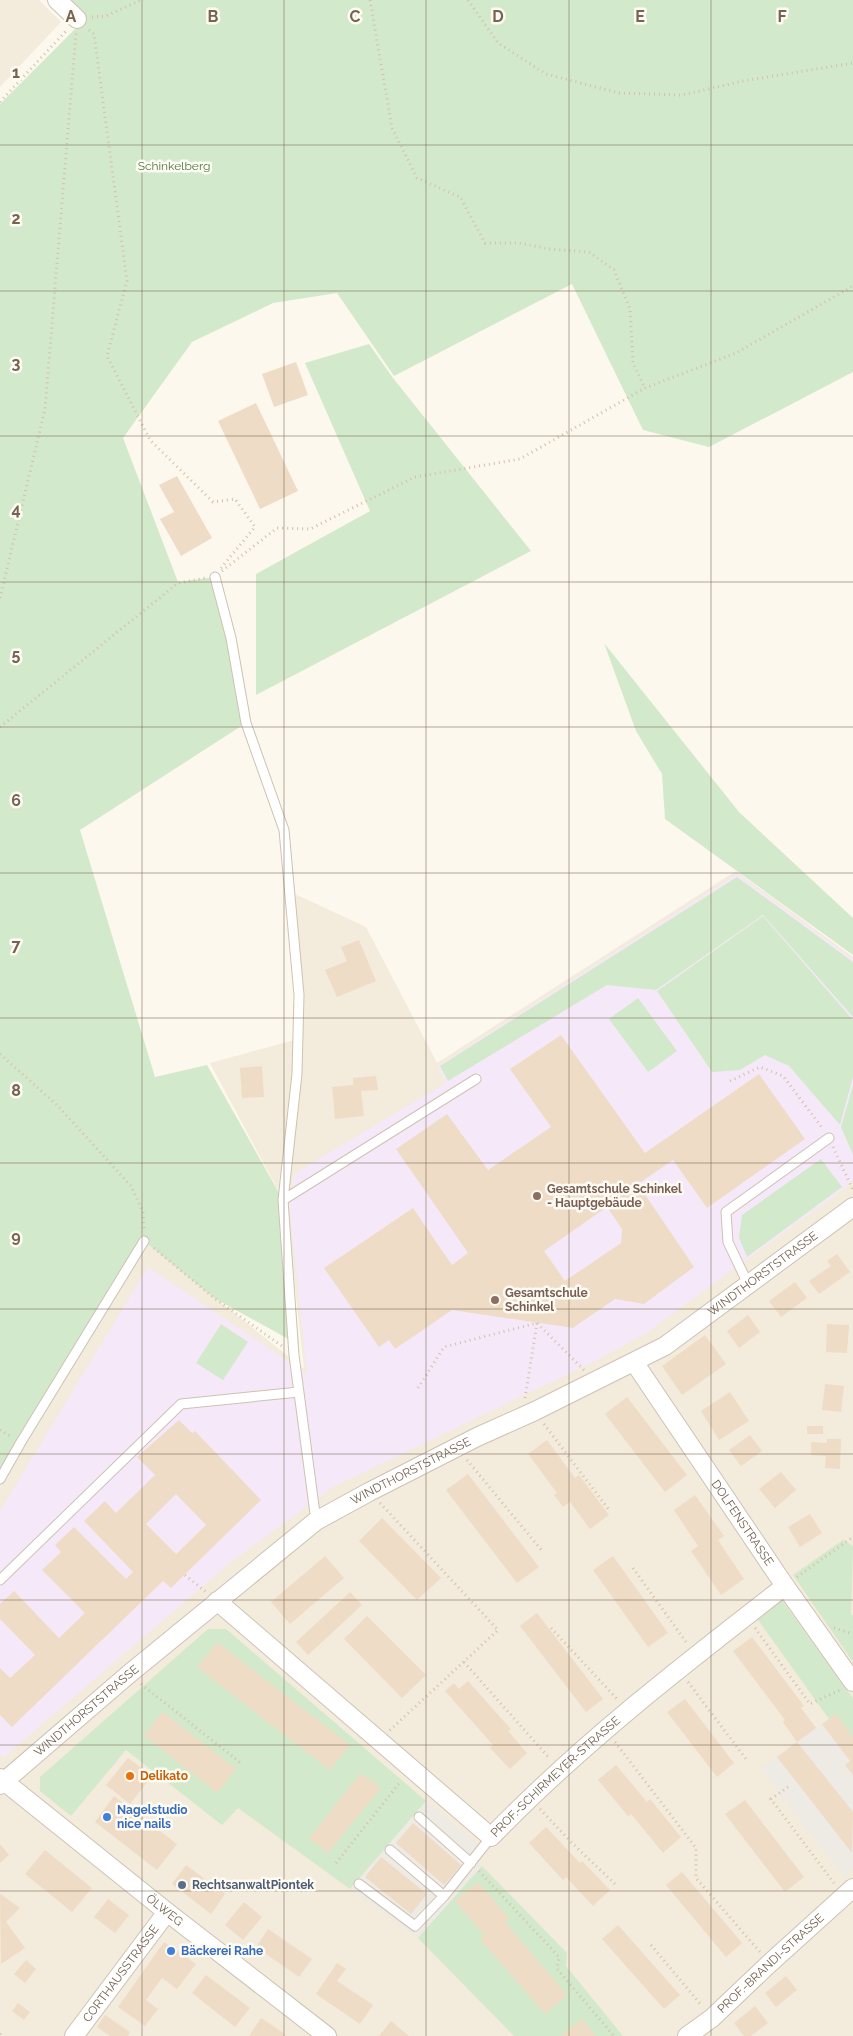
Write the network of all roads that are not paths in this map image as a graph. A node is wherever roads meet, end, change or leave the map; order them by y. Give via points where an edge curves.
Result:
1 (56, 0) edge
2 (77, 19) road end
3 (215, 577) road end
4 (476, 1079) dead end
5 (829, 1138) road end
6 (283, 1200) junction
7 (851, 1213) edge
8 (144, 1240) road end
9 (748, 1284) junction
10 (634, 1362) junction
11 (299, 1392) junction
12 (0, 1479) edge
13 (316, 1521) junction
14 (0, 1580) edge
15 (785, 1586) junction
16 (218, 1601) junction
17 (849, 1685) edge
18 (1, 1782) edge
19 (419, 1817) dead end
20 (491, 1836) junction
21 (390, 1850) dead end
22 (471, 1863) junction
23 (359, 1884) dead end
24 (849, 1892) edge
25 (444, 1896) junction
26 (167, 1912) junction
27 (74, 2036) edge
28 (327, 2036) edge
29 (687, 2036) edge

1 - 2 street
3 - 6 lane via 231,638 246,723 284,830 298,995 297,1074
4 - 6 lane
5 - 9 lane via 726,1212 728,1242
6 - 11 lane
7 - 9 street, WINDTHORSTSTRASSE
8 - 12 lane
9 - 10 street, WINDTHORSTSTRASSE via 665,1346
10 - 13 street, WINDTHORSTSTRASSE
10 - 15 street, DOLFENSTRASSE
11 - 13 lane
11 - 14 lane via 181,1404
13 - 16 street, WINDTHORSTSTRASSE
15 - 17 street, DOLFENSTRASSE
15 - 20 street, PROF.-SCHIRMEYER-STRASSE via 606,1729
16 - 18 street, WINDTHORSTSTRASSE
16 - 20 street, PROF.-SCHIRMEYER-STRASSE
18 - 26 street, ÖLWEG
19 - 22 lane
20 - 22 lane
21 - 25 lane
22 - 25 lane
23 - 25 lane via 414,1926
24 - 29 street, PROF.-BRANDI-STRASSE via 712,2018
26 - 27 street, CORTHAUSSTRASSE
26 - 28 street, ÖLWEG

